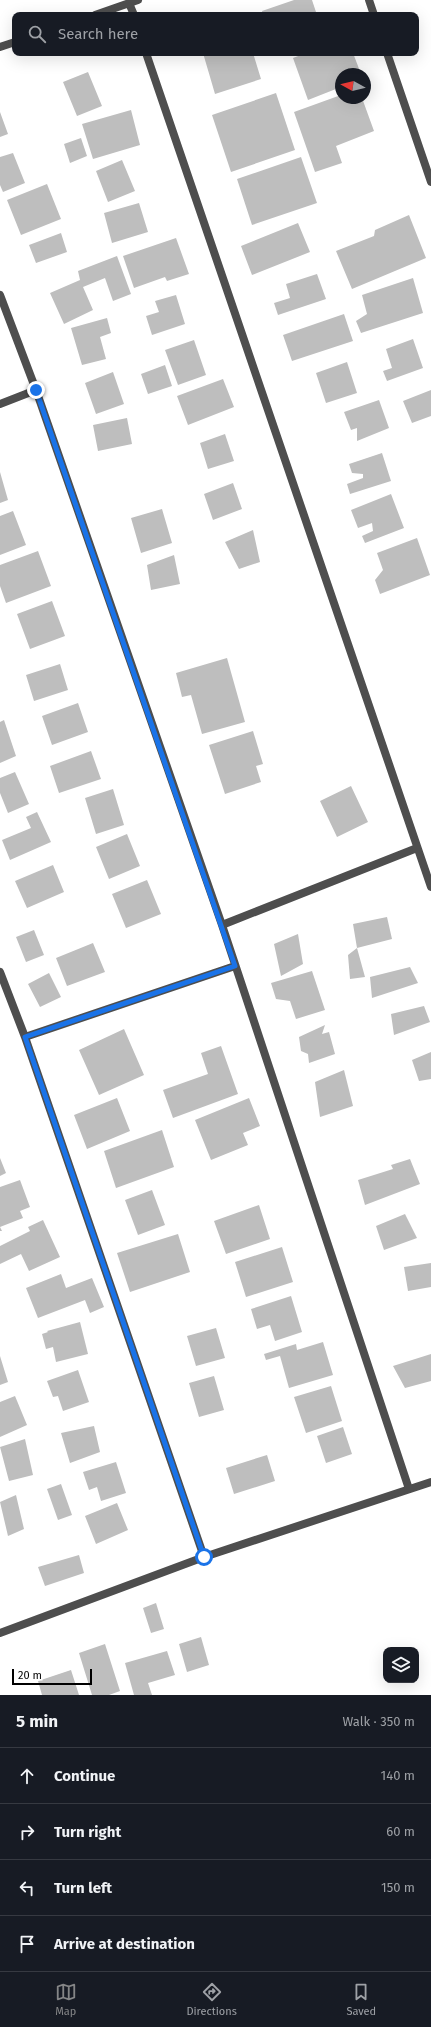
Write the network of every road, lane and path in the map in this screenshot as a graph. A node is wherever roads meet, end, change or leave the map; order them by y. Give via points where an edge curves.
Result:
1 (138, 0) edge
2 (369, 0) edge
3 (130, 3) junction
4 (104, 12) edge
5 (133, 12) edge
6 (373, 12) edge
7 (12, 43) edge
8 (0, 48) edge
9 (147, 56) edge
10 (388, 56) edge
11 (431, 182) edge
12 (0, 295) edge
13 (36, 390) junction
14 (0, 404) edge
15 (417, 848) junction
16 (431, 887) edge
17 (222, 925) junction
18 (235, 966) junction
19 (0, 972) edge
20 (25, 1037) junction
21 (431, 1482) edge
22 (409, 1489) junction
23 (204, 1557) junction
24 (0, 1633) edge

1 - 3 street
2 - 6 street
3 - 4 street
3 - 5 street
7 - 8 street
9 - 15 street
10 - 11 street
12 - 13 street
13 - 14 street
13 - 17 street
15 - 16 street
15 - 17 street
17 - 18 street
18 - 20 street
18 - 22 street
19 - 20 street
20 - 23 street
21 - 22 street
22 - 23 street
23 - 24 street

